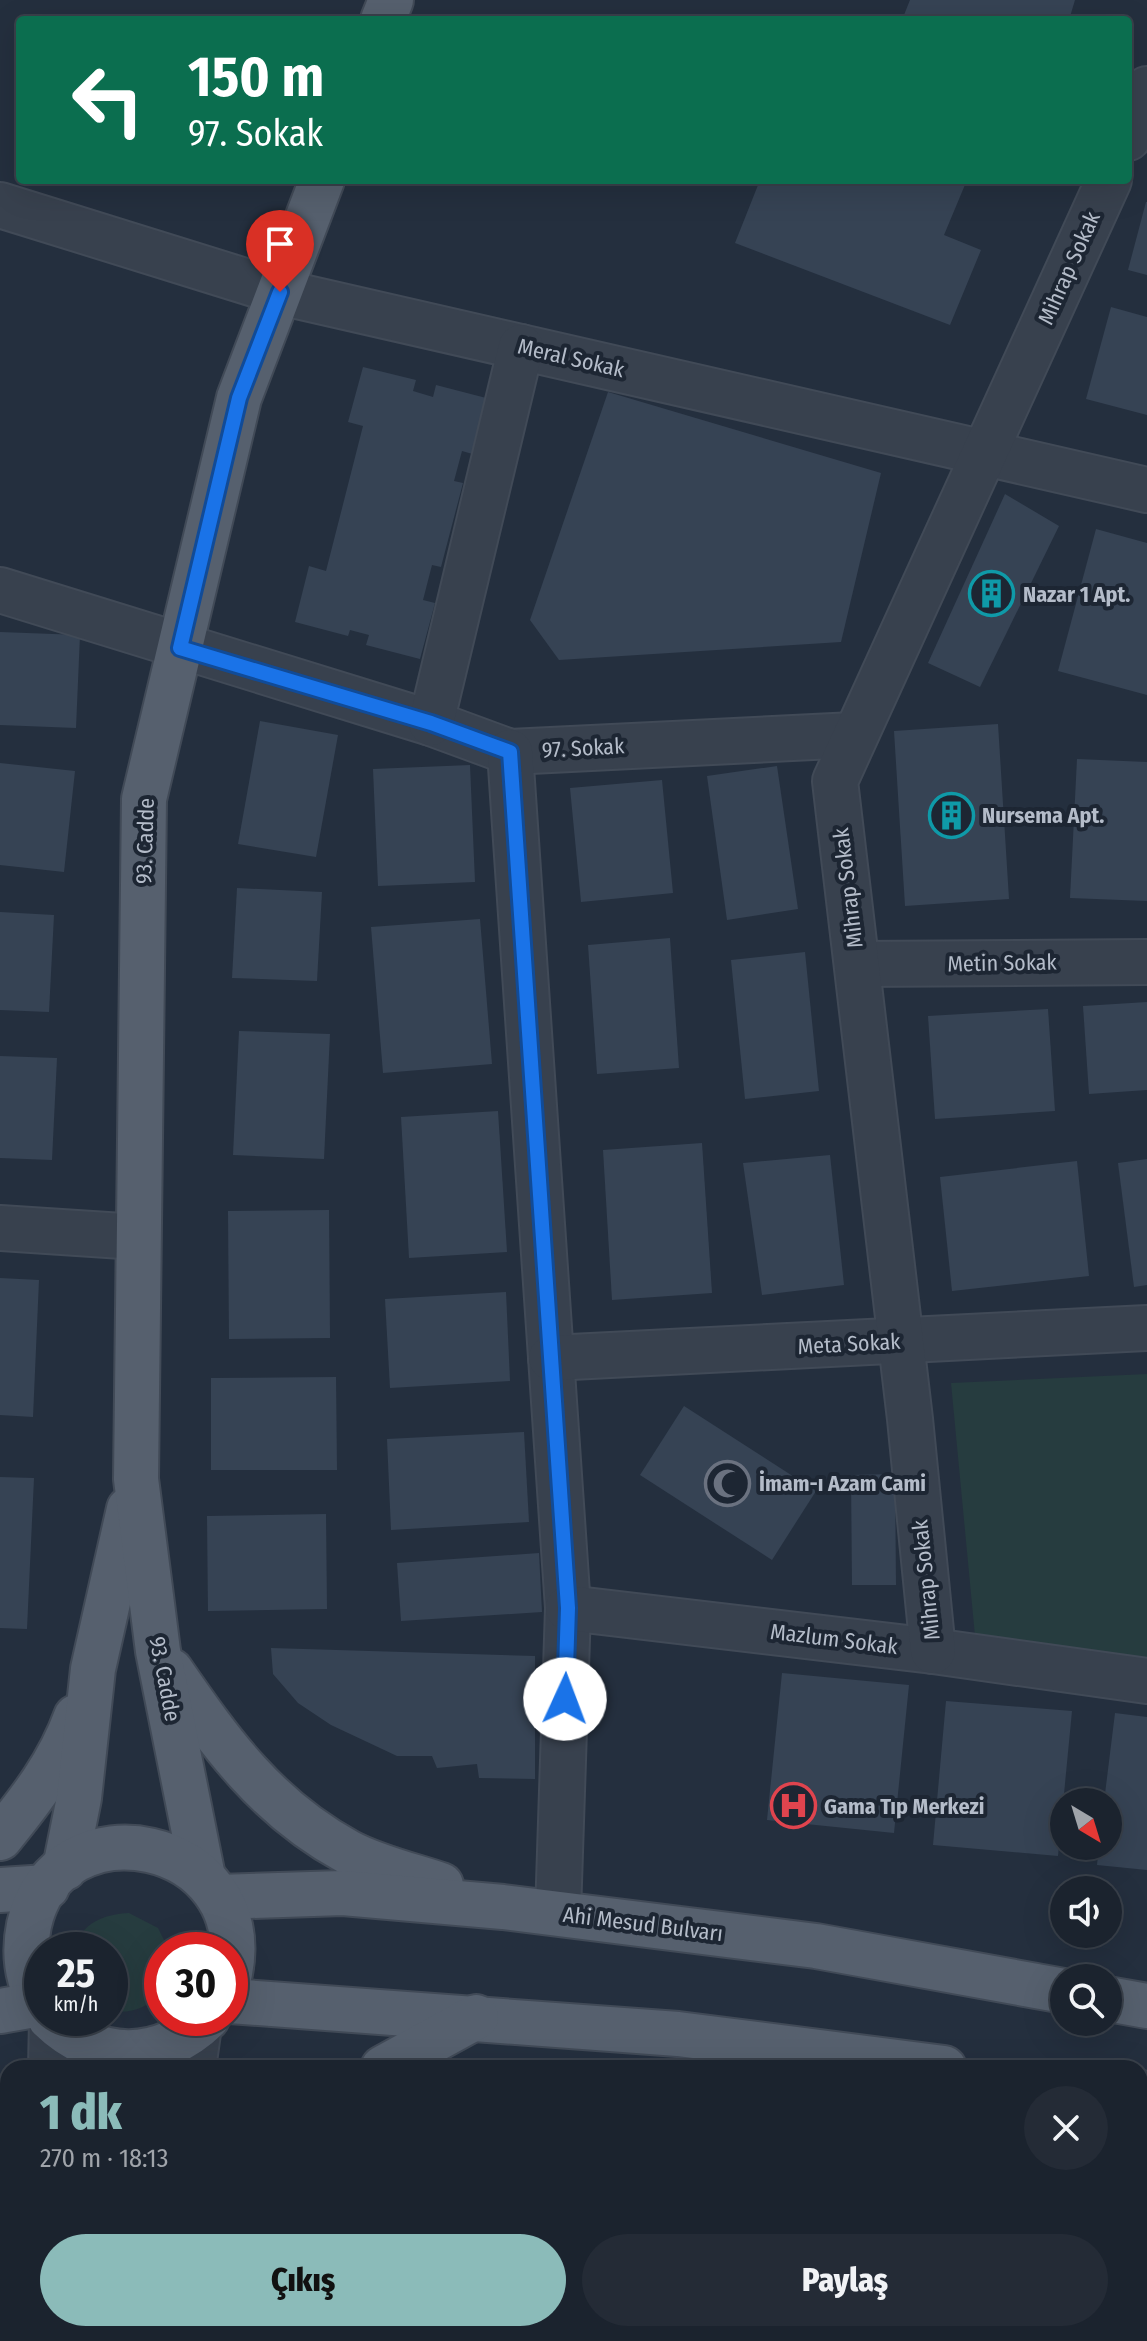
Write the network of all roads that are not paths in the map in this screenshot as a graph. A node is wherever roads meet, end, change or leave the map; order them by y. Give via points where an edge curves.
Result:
1 (320, 184) edge
2 (1107, 184) edge
3 (0, 205) edge
4 (280, 292) junction
5 (521, 347) junction
6 (985, 454) junction
7 (1147, 490) edge
8 (0, 590) edge
9 (180, 648) junction
10 (431, 723) junction
11 (854, 735) junction
12 (510, 752) junction
13 (1147, 962) edge
14 (857, 964) junction
15 (0, 1228) edge
16 (138, 1237) junction
17 (1147, 1328) edge
18 (901, 1341) junction
19 (551, 1358) junction
20 (136, 1479) junction
21 (568, 1608) junction
22 (158, 1651) junction
23 (933, 1651) junction
24 (93, 1669) junction
25 (1147, 1681) edge
26 (0, 1838) edge
27 (56, 1877) junction
28 (211, 1887) junction
29 (0, 1890) edge
30 (503, 1907) junction
31 (558, 1913) junction
32 (28, 1932) edge
33 (231, 1932) edge
34 (1050, 1988) edge
35 (1122, 2002) edge
36 (1147, 2006) edge
37 (476, 2017) junction
38 (248, 2026) edge
39 (43, 2036) edge
40 (71, 2036) edge
41 (190, 2036) edge
42 (49, 2060) edge
43 (398, 2060) edge
44 (881, 2060) edge

1 - 4 main road, 93. Cadde
2 - 6 street, Mihrap Sokak
3 - 4 street, Meral Sokak
4 - 5 street, Meral Sokak
4 - 9 main road, 93. Cadde via 239,398
5 - 6 street, Meral Sokak
5 - 10 street
6 - 7 street, Meral Sokak
6 - 11 street, Mihrap Sokak
8 - 9 street, 97. Sokak
9 - 10 street, 97. Sokak
9 - 16 main road, 93. Cadde via 144,799
10 - 12 street, 97. Sokak
11 - 12 street, 97. Sokak
11 - 14 street, Mihrap Sokak via 835,781
12 - 19 street
13 - 14 street, Metin Sokak
14 - 18 street, Mihrap Sokak
15 - 16 street
16 - 20 main road, 93. Cadde
17 - 18 street, Meta Sokak
18 - 19 street, Meta Sokak
18 - 23 street, Mihrap Sokak
19 - 21 street
20 - 22 main road, 93. Cadde
20 - 24 main road, 93. Cadde
21 - 23 street, Mazlum Sokak
21 - 31 street
22 - 28 main road, 93. Cadde
22 - 30 main road via 219,1740 280,1808 350,1854
23 - 25 street, Mazlum Sokak
24 - 26 main road via 65,1746 38,1792
24 - 27 main road, 93. Cadde via 79,1798
27 - 28 main road via 91,1853 121,1846 151,1848 179,1858
27 - 29 main road
27 - 32 main road, 93. Cadde via 32,1914
28 - 30 main road, Ahi Mesud Bulvarı
28 - 33 main road, 93. Cadde
30 - 31 main road, Ahi Mesud Bulvarı
31 - 34 main road, Ahi Mesud Bulvarı via 816,1946
35 - 36 main road
37 - 38 main road
37 - 43 main road
37 - 44 main road via 678,2034
39 - 42 street
40 - 41 main road via 103,2051 134,2054 163,2049

